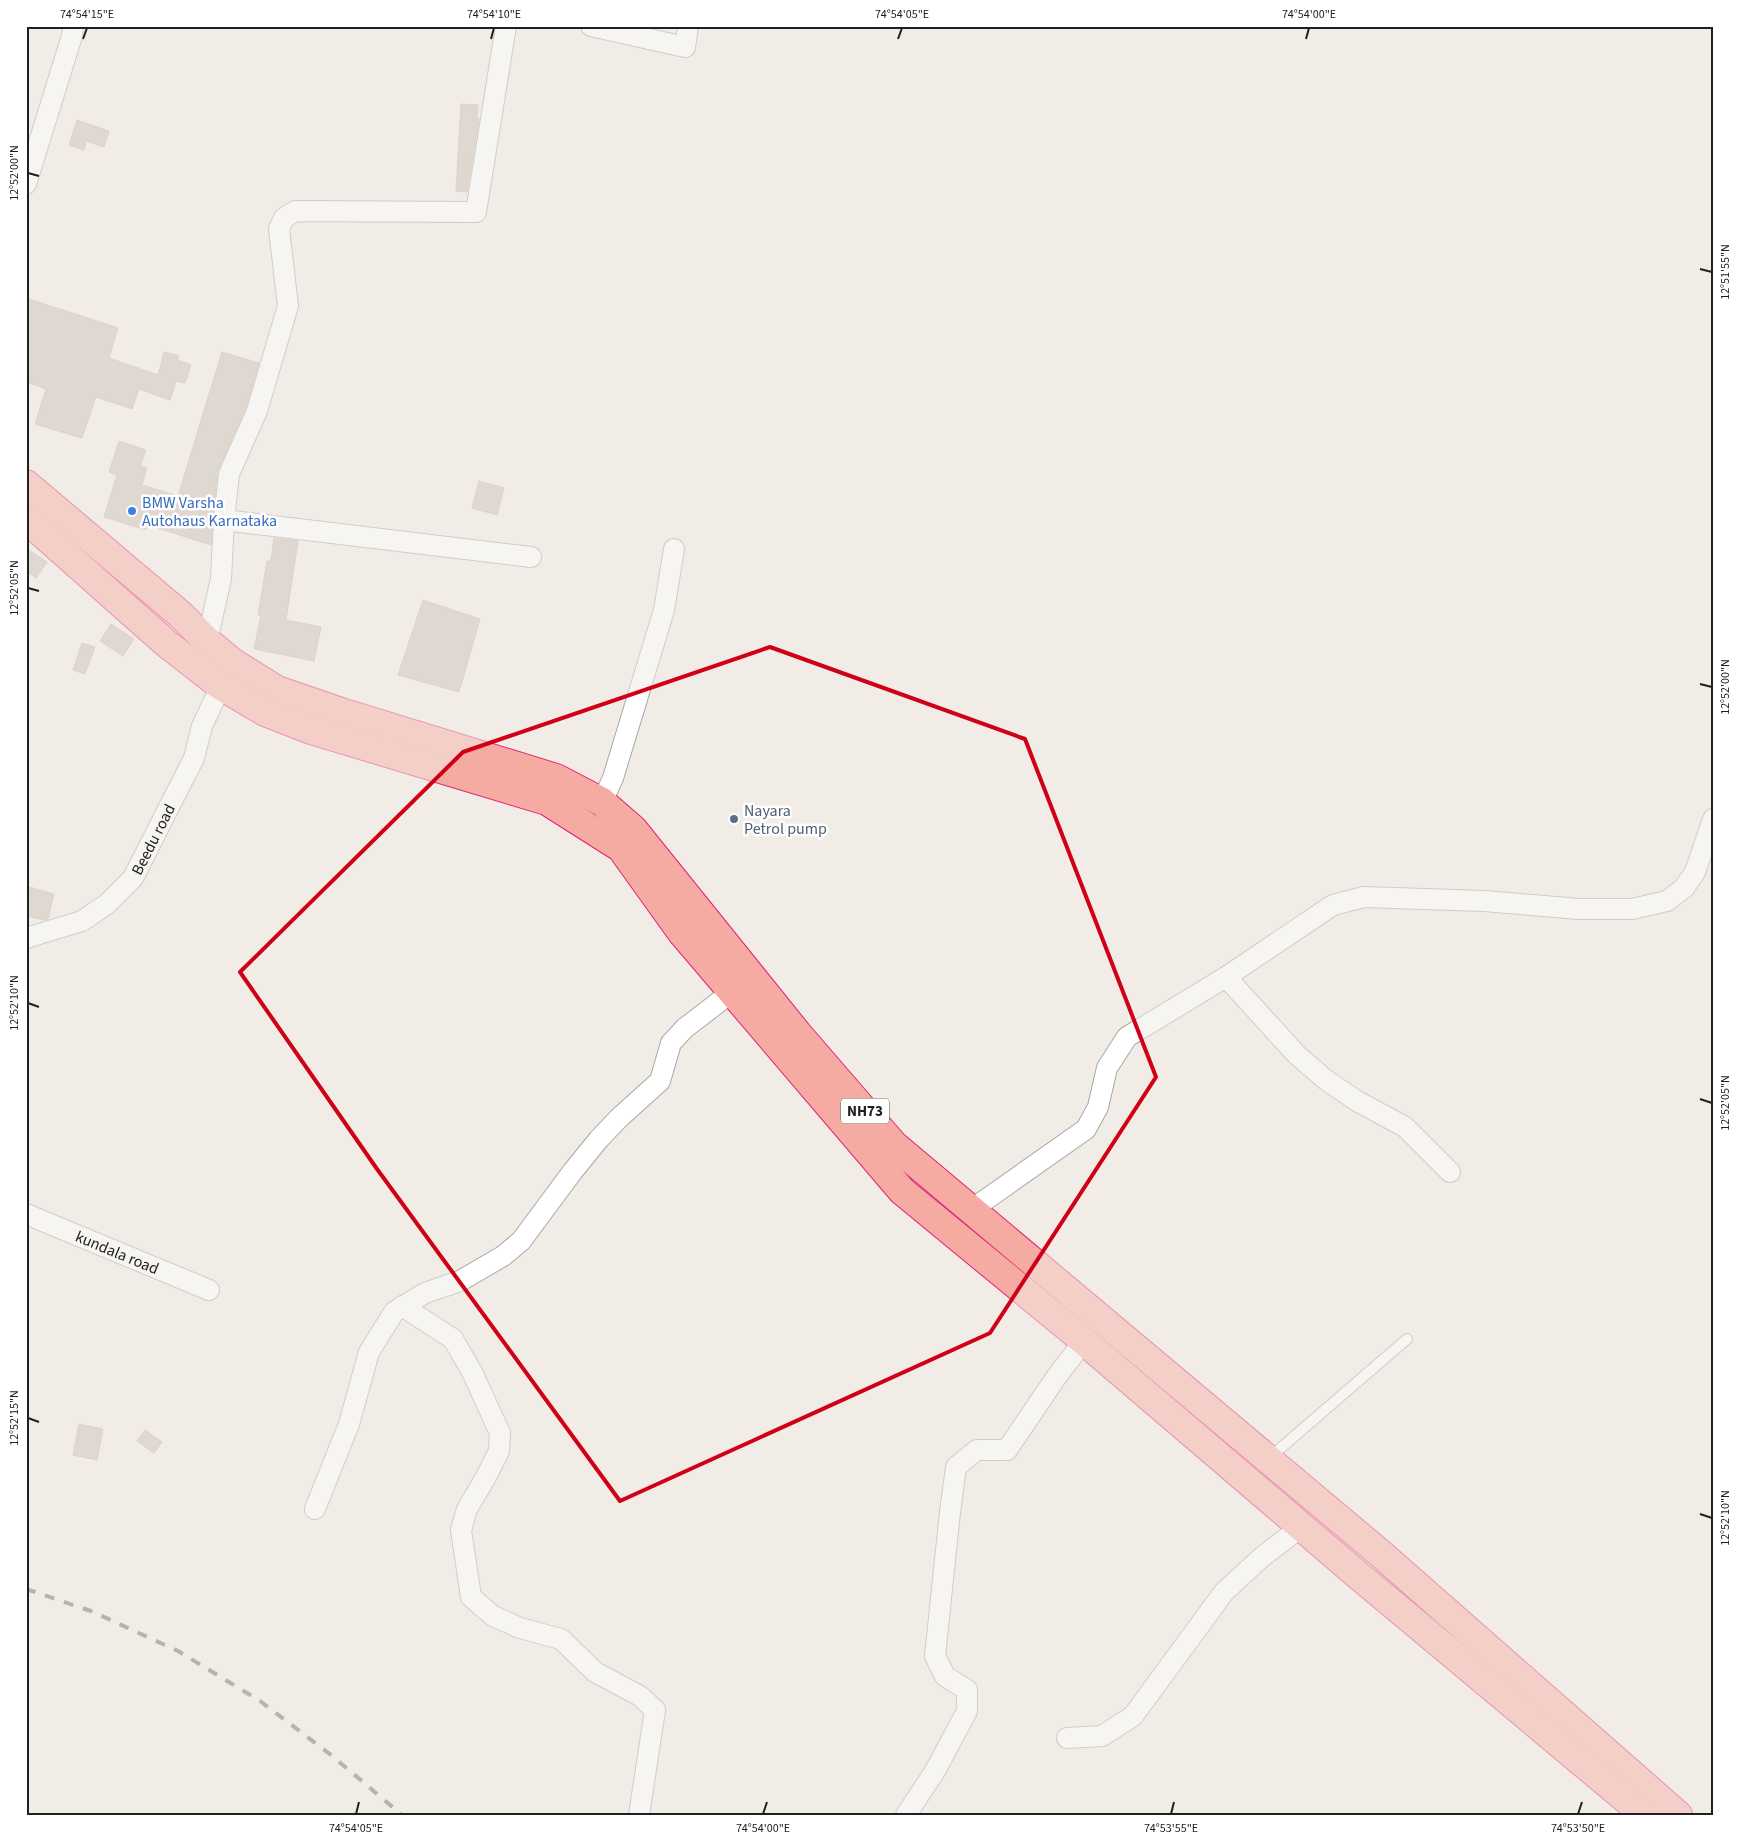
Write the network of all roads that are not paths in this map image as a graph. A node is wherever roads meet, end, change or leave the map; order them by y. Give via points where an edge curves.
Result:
1 (73, 26) edge
2 (506, 26) edge
3 (591, 26) edge
4 (688, 26) edge
5 (26, 184) edge
6 (26, 484) edge
7 (26, 519) edge
8 (224, 520) junction
9 (674, 549) dead end
10 (531, 557) dead end
11 (207, 641) junction
12 (221, 686) junction
13 (602, 802) junction
14 (1713, 819) edge
15 (26, 938) edge
16 (1226, 977) junction
17 (732, 992) junction
18 (1450, 1172) dead end
19 (971, 1210) junction
20 (26, 1214) edge
21 (209, 1290) dead end
22 (402, 1306) junction
23 (1407, 1339) dead end
24 (1084, 1341) junction
25 (1267, 1459) junction
26 (315, 1508) dead end
27 (1301, 1527) junction
28 (1067, 1738) dead end
29 (639, 1815) edge
30 (906, 1815) edge
31 (1645, 1815) edge
32 (1678, 1815) edge

1 - 5 street
2 - 8 street via 476,212 296,211 284,218 279,229 288,306 257,411 229,474
3 - 4 street via 685,47
6 - 11 highway, NH73 via 181,615
7 - 12 highway, NH73 via 167,644
8 - 10 street
8 - 11 street via 221,579
9 - 13 street via 664,610 614,778
11 - 13 highway, NH73 via 232,662 277,690 556,778
12 - 15 street, Beedu road via 202,726 194,758 133,878 107,904 82,921
12 - 17 highway, NH73 via 265,712 311,730 547,801 621,848 682,933
13 - 19 highway, NH73 via 634,829 798,1034 894,1145
14 - 16 street via 1694,872 1684,888 1667,901 1632,909 1579,909 1484,901 1364,897 1334,905
16 - 18 street via 1297,1055 1357,1101 1405,1127
16 - 19 street via 1126,1038 1107,1068 1098,1107 1086,1129
17 - 22 street via 685,1028 671,1043 660,1081 599,1139 522,1241 460,1281 425,1293
17 - 24 highway, NH73 via 902,1191
19 - 25 highway, NH73
20 - 21 street, kundala road
22 - 26 street via 394,1312 369,1352 349,1424
22 - 29 street via 453,1339 500,1433 500,1451 467,1509 461,1530 471,1597 493,1616 520,1628 561,1639 596,1672 640,1696 655,1710
23 - 25 lane
24 - 27 highway, NH73
24 - 30 street via 1006,1450 977,1450 956,1467 935,1656 945,1676 967,1690 967,1711
25 - 32 highway, NH73
27 - 28 street via 1224,1592 1133,1716 1102,1736
27 - 31 highway, NH73

